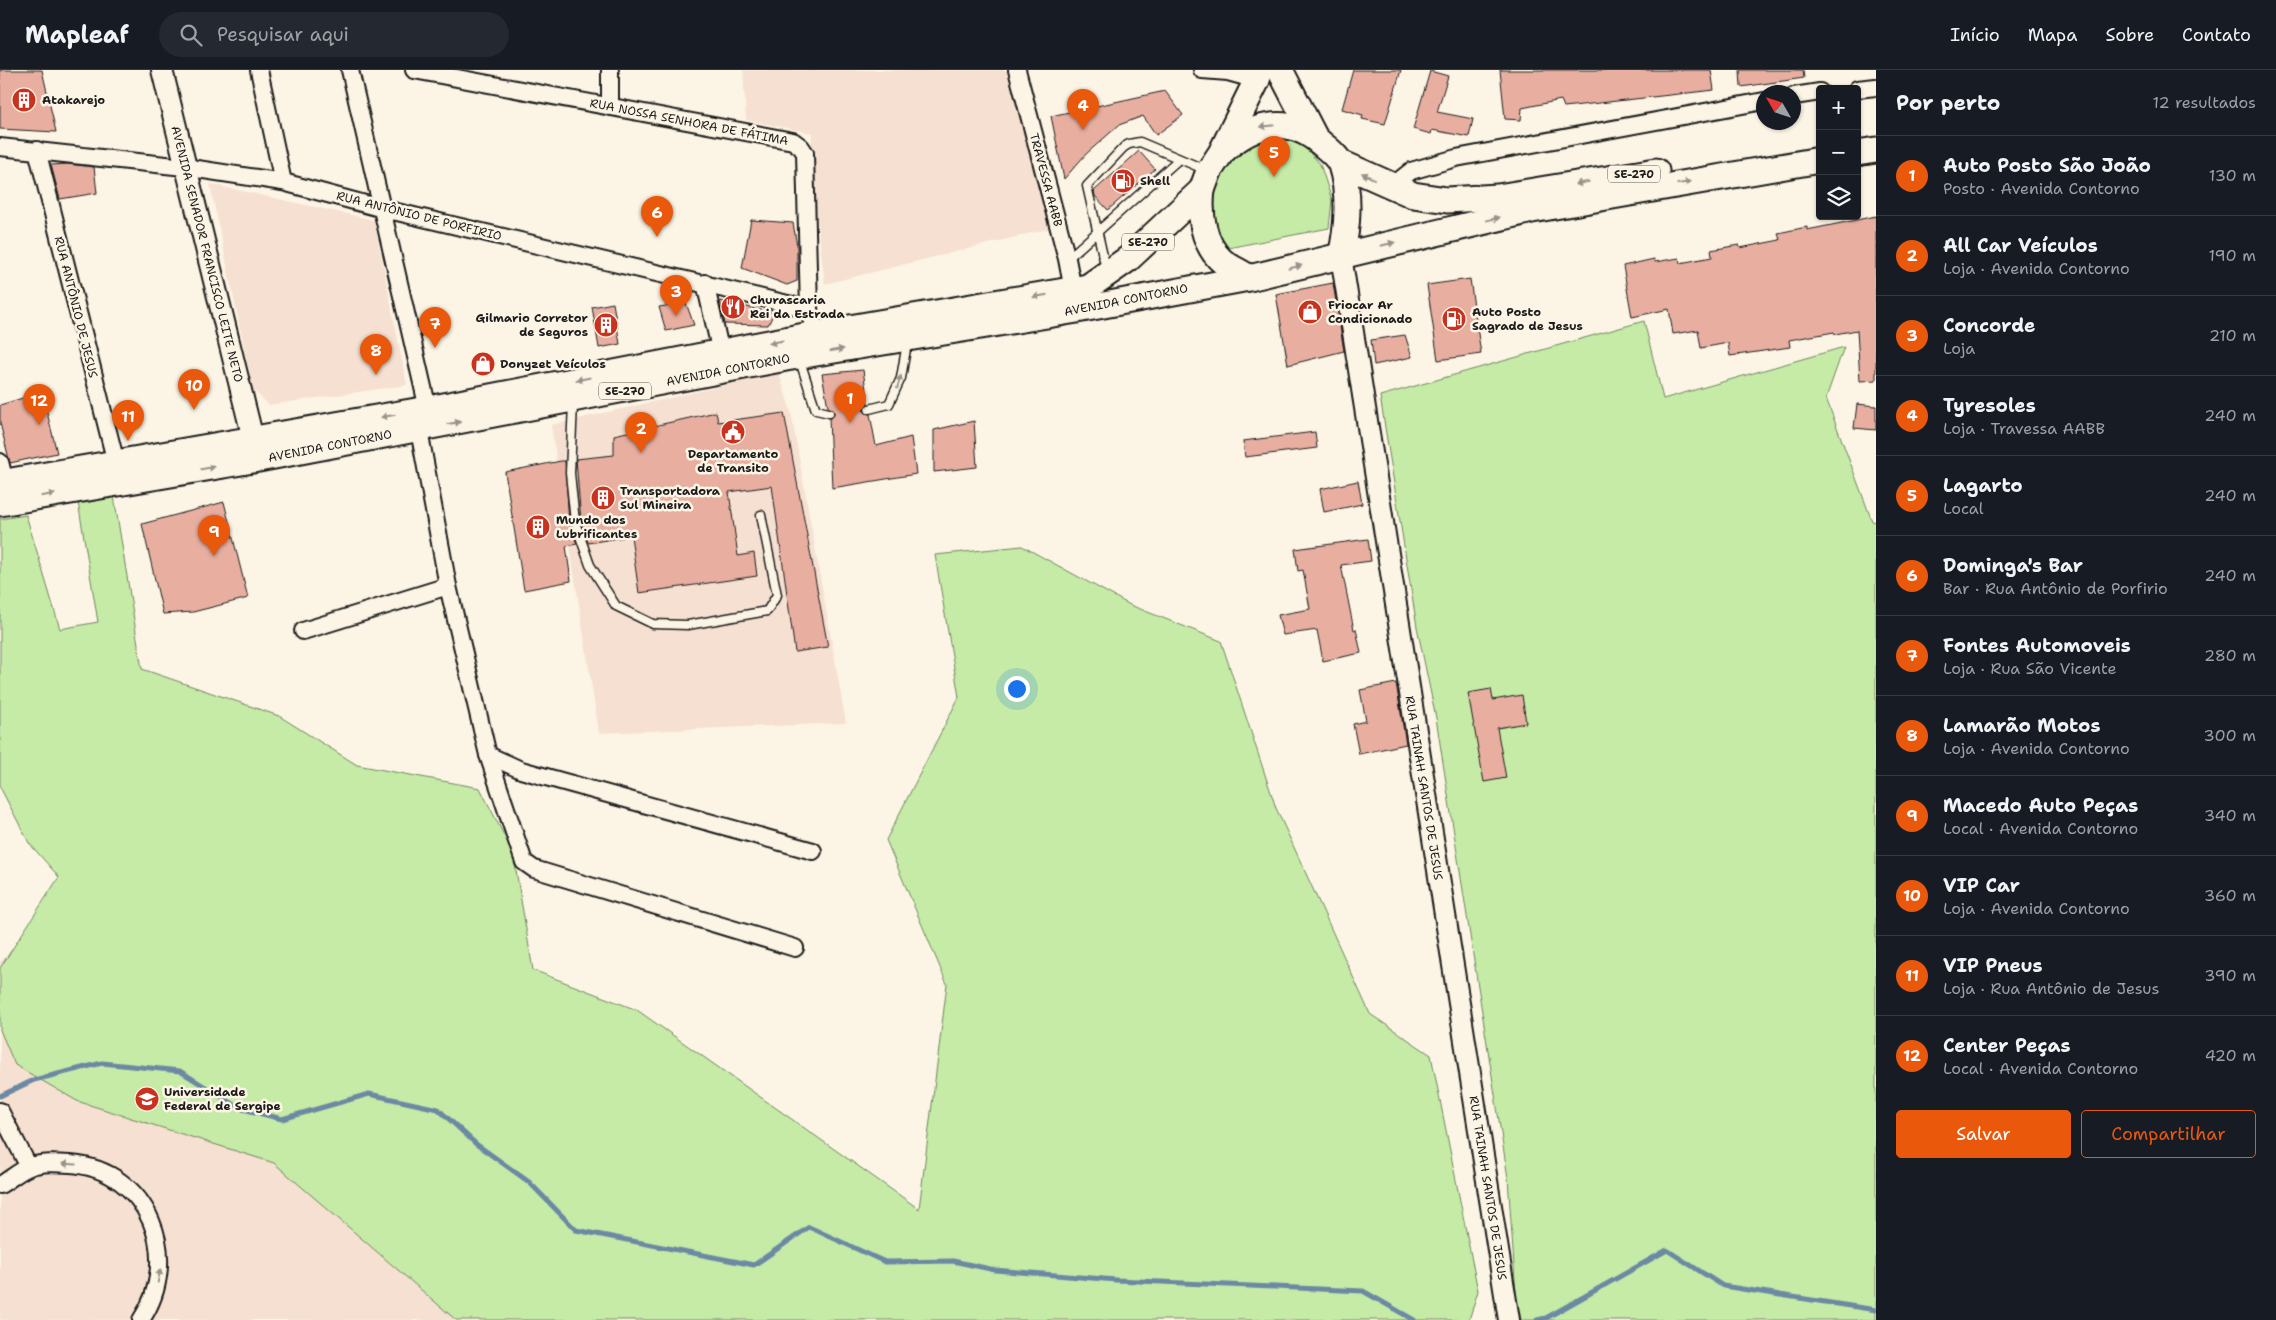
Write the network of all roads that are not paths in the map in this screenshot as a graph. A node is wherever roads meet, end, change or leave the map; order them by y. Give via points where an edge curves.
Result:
1 (162, 70) edge
2 (259, 70) edge
3 (350, 70) edge
4 (414, 70) edge
5 (610, 70) edge
6 (1017, 70) edge
7 (1202, 70) edge
8 (1280, 70) edge
9 (1258, 75) edge
10 (1876, 87) edge
11 (1861, 89) edge
12 (1816, 93) edge
13 (1801, 95) edge
14 (1756, 102) edge
15 (610, 107) junction
16 (1876, 134) edge
17 (1314, 136) junction
18 (1861, 136) edge
19 (1816, 144) edge
20 (0, 147) edge
21 (37, 150) junction
22 (1876, 150) edge
23 (1861, 152) edge
24 (1178, 159) junction
25 (1816, 161) edge
26 (1340, 163) junction
27 (184, 167) junction
28 (1210, 171) junction
29 (283, 182) junction
30 (1391, 187) junction
31 (380, 208) junction
32 (1096, 234) junction
33 (1341, 256) junction
34 (1067, 259) junction
35 (1249, 278) junction
36 (706, 283) junction
37 (1090, 284) junction
38 (809, 309) junction
39 (814, 334) junction
40 (908, 338) junction
41 (721, 354) junction
42 (798, 356) junction
43 (573, 401) junction
44 (869, 409) dead end
45 (829, 413) dead end
46 (424, 419) junction
47 (253, 438) junction
48 (116, 463) junction
49 (1, 482) edge
50 (760, 515) dead end
51 (448, 586) junction
52 (303, 631) dead end
53 (488, 754) junction
54 (813, 851) dead end
55 (795, 948) dead end
56 (3, 1117) edge
57 (29, 1167) junction
58 (0, 1185) edge
59 (141, 1320) edge
60 (1509, 1320) edge

1 - 27 street, AVENIDA SENADOR FRANCISCO LEITE NETO
2 - 29 street
3 - 31 street
4 - 15 street, RUA NOSSA SENHORA DE FÁTIMA
5 - 15 street
6 - 34 street, TRAVESSA AABB
7 - 9 street
8 - 17 main road
9 - 28 main road
10 - 11 street
12 - 13 street
14 - 30 street via 1456,158 1411,171
15 - 38 street, RUA NOSSA SENHORA DE FÁTIMA via 793,141 801,147 805,154
16 - 18 main road
17 - 26 main road, SE-270
17 -> 28 main road, SE-270 via 1279,125 1262,126 1248,131
19 -> 30 main road, SE-270 via 1498,197 1447,200 1413,195
20 - 21 street, RUA ANTÔNIO DE PORFIRIO
21 - 27 street, RUA ANTÔNIO DE PORFIRIO
21 - 48 street, RUA ANTÔNIO DE JESUS
22 - 23 main road
24 - 28 lane
24 - 32 lane
24 - 32 lane via 1140,142 1124,147 1088,186
33 -> 25 main road, SE-270 via 1532,210
30 -> 26 main road, SE-270
26 - 33 main road via 1347,222
27 - 29 street, RUA ANTÔNIO DE PORFIRIO
27 - 47 street, AVENIDA SENADOR FRANCISCO LEITE NETO
28 - 35 main road via 1200,205 1202,225 1214,252 1223,262
28 - 37 main road, SE-270 via 1135,254
29 - 31 street, RUA ANTÔNIO DE PORFIRIO
31 - 36 street, RUA ANTÔNIO DE PORFIRIO
31 - 46 street
32 - 34 lane
32 - 37 lane
35 -> 33 main road, SE-270
33 - 60 street, RUA TAINAH SANTOS DE JESUS
34 - 37 street, TRAVESSA AABB
35 - 40 main road, AVENIDA CONTORNO / SE-270
36 - 38 street, RUA ANTÔNIO DE PORFIRIO
36 - 41 street
37 -> 39 main road, AVENIDA CONTORNO / SE-270
38 - 39 street
39 -> 41 main road, AVENIDA CONTORNO / SE-270
42 -> 40 main road, AVENIDA CONTORNO / SE-270
44 -> 40 lane via 889,404 896,392
41 -> 46 main road, AVENIDA CONTORNO / SE-270
42 - 43 main road, AVENIDA CONTORNO / SE-270
42 - 45 lane via 816,410
46 -> 43 main road, AVENIDA CONTORNO / SE-270
43 - 50 lane via 570,473 576,522 590,565 616,606 653,624 688,625 767,611 777,594
46 -> 47 main road, AVENIDA CONTORNO / SE-270
49 -> 46 main road, AVENIDA CONTORNO / SE-270 via 250,461
46 - 51 street
47 - 48 main road, AVENIDA CONTORNO / SE-270
48 - 49 main road, AVENIDA CONTORNO / SE-270
51 - 52 street
51 - 53 street
53 - 54 street via 521,770
53 - 55 street via 518,851 527,866
56 - 57 street
57 - 58 street
59 -> 57 street via 152,1304 161,1270 157,1235 142,1203 117,1179 85,1165 50,1162

